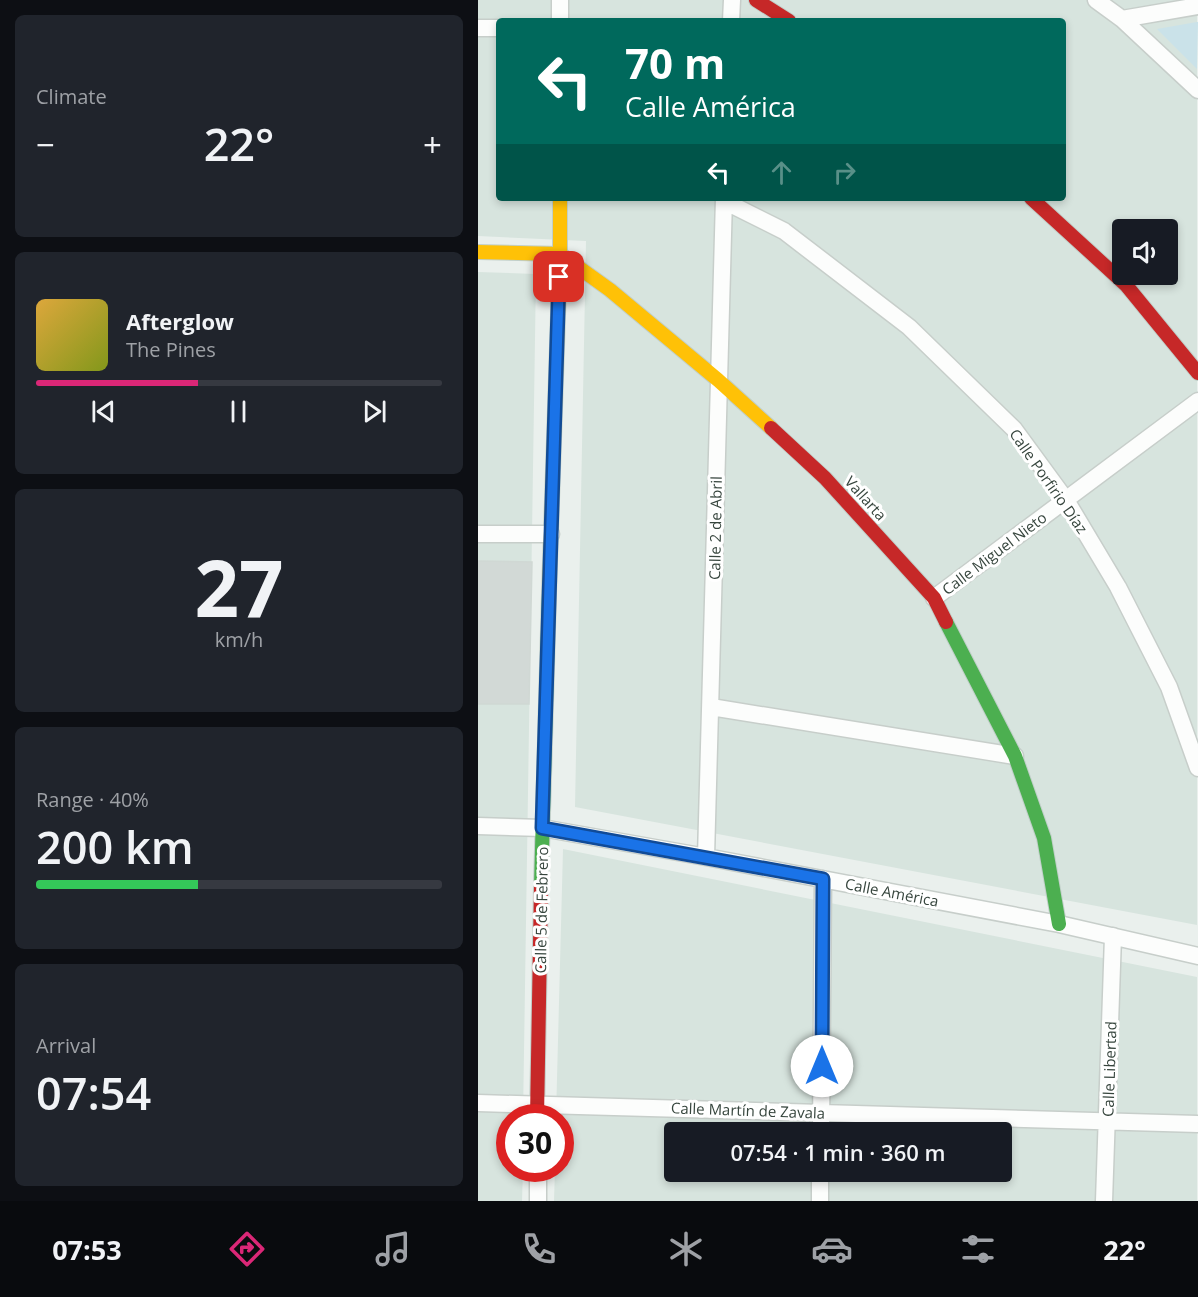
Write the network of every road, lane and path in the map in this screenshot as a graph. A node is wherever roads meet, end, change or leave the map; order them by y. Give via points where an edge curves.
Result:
1 (560, 0) edge
2 (732, 0) edge
3 (756, 0) edge
4 (1096, 0) edge
5 (1198, 6) edge
6 (560, 18) edge
7 (731, 18) edge
8 (784, 18) edge
9 (1122, 19) junction
10 (478, 28) edge
11 (496, 28) edge
12 (1198, 90) edge
13 (560, 201) edge
14 (724, 201) edge
15 (728, 201) edge
16 (1034, 201) edge
17 (478, 252) edge
18 (560, 254) junction
19 (1198, 373) edge
20 (718, 380) junction
21 (1198, 401) edge
22 (1066, 500) junction
23 (478, 534) edge
24 (551, 534) junction
25 (934, 598) junction
26 (711, 707) junction
27 (1015, 756) junction
28 (1198, 768) edge
29 (478, 826) edge
30 (542, 828) junction
31 (706, 857) junction
32 (823, 879) junction
33 (1059, 924) junction
34 (1113, 936) junction
35 (1198, 956) edge
36 (478, 1103) edge
37 (537, 1104) edge
38 (496, 1105) edge
39 (574, 1111) edge
40 (822, 1112) junction
41 (1107, 1120) junction
42 (822, 1122) edge
43 (1198, 1124) edge
44 (538, 1182) edge
45 (820, 1182) edge
46 (538, 1201) edge
47 (820, 1201) edge
48 (1105, 1201) edge

1 - 6 street
2 - 7 street
3 - 8 street
4 - 9 street
5 - 9 street
9 - 12 street
10 - 11 street
13 - 18 street, Calle 5 de Febrero
14 - 20 street, Calle 2 de Abril
15 - 22 street, Calle Porfirio Díaz via 784,231 909,327 1014,429
16 - 19 street via 1126,285
17 - 18 street
18 - 20 street, Vallarta via 610,290
18 - 24 street, Calle 5 de Febrero
20 - 25 street, Vallarta via 825,478
20 - 26 street, Calle 2 de Abril
21 - 22 street, Calle Miguel Nieto
22 - 25 street, Calle Miguel Nieto
22 - 28 street, Calle Porfirio Díaz via 1118,587 1169,687
23 - 24 street
24 - 30 street, Calle 5 de Febrero
25 - 27 street, Vallarta
26 - 27 street
26 - 31 street, Calle 2 de Abril
27 - 33 street, Vallarta via 1044,838
29 - 30 street, Calle América
30 - 31 street, Calle América
30 - 37 street, Calle 5 de Febrero
31 - 32 street, Calle América
32 - 33 street, Calle América
32 - 40 street
33 - 34 street, Calle América
34 - 35 street, Calle América
34 - 41 street, Calle Libertad
36 - 38 street, Calle Martín de Zavala
39 - 40 street, Calle Martín de Zavala
40 - 41 street, Calle Martín de Zavala
40 - 42 street
41 - 43 street, Calle Martín de Zavala
41 - 48 street, Calle Libertad
44 - 46 street
45 - 47 street

